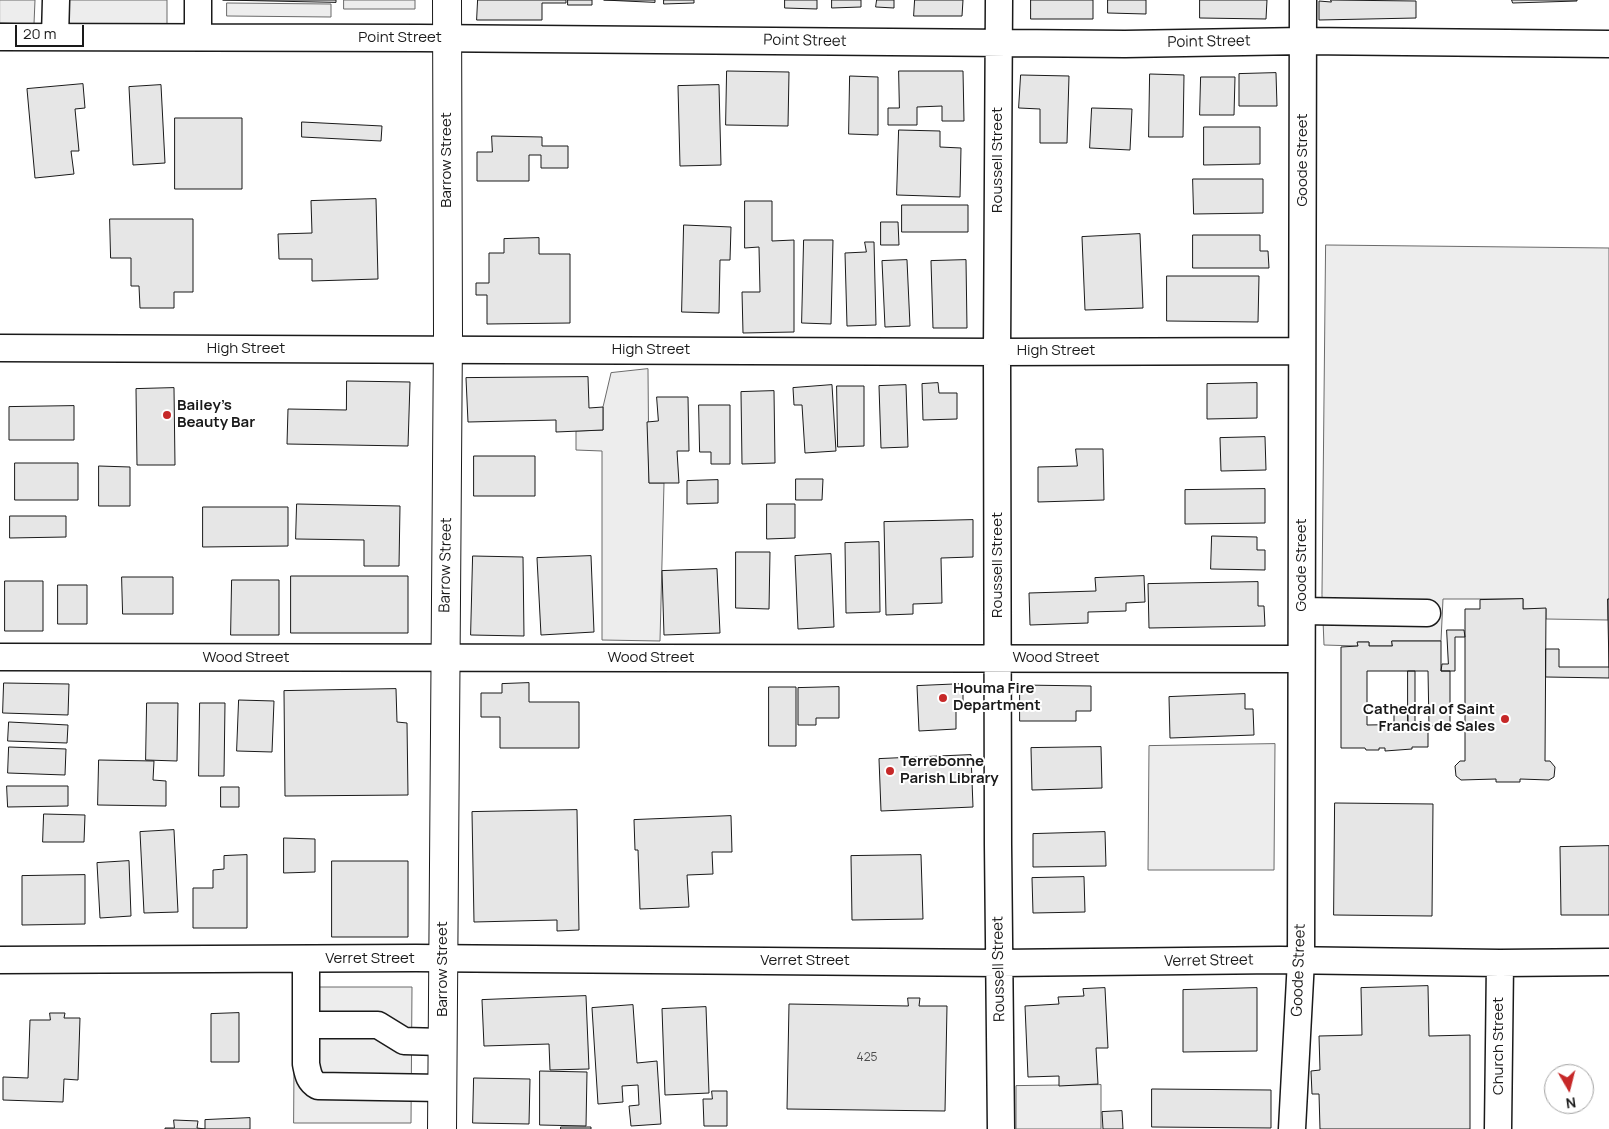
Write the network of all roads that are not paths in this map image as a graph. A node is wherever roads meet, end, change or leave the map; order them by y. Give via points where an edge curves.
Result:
1 (56, 0) edge
2 (198, 0) edge
3 (448, 0) edge
4 (999, 0) edge
5 (1303, 0) edge
6 (0, 36) edge
7 (55, 37) junction
8 (198, 37) junction
9 (447, 38) junction
10 (1303, 41) junction
11 (999, 43) junction
12 (1609, 44) edge
13 (0, 348) edge
14 (448, 349) junction
15 (1302, 351) junction
16 (997, 352) junction
17 (1302, 611) junction
18 (1427, 613) dead end
19 (0, 657) edge
20 (999, 658) junction
21 (444, 659) junction
22 (1301, 659) junction
23 (442, 958) junction
24 (306, 959) junction
25 (0, 960) edge
26 (1300, 960) junction
27 (1609, 962) edge
28 (999, 963) junction
29 (1500, 963) junction
30 (306, 1025) junction
31 (442, 1042) junction
32 (442, 1088) junction
33 (442, 1129) edge
34 (1001, 1129) edge
35 (1292, 1129) edge
36 (1498, 1129) edge

1 - 7 street
2 - 8 street
3 - 9 main road, Barrow Street
4 - 11 street, Roussell Street
5 - 10 street, Goode Street
6 - 7 street, Point Street
7 - 8 street, Point Street
8 - 9 street, Point Street
9 - 11 street, Point Street
9 - 14 main road, Barrow Street
10 - 11 street, Point Street
10 - 12 street, Point Street
10 - 15 street, Goode Street
11 - 16 street, Roussell Street
13 - 14 street, High Street
14 - 16 street, High Street via 632,360
14 - 21 main road, Barrow Street
15 - 16 street, High Street
15 - 17 street, Goode Street
16 - 20 street, Roussell Street
17 - 18 street
17 - 22 street, Goode Street
19 - 21 street, Wood Street
20 - 21 street, Wood Street via 631,650
20 - 22 street, Wood Street
20 - 28 street, Roussell Street
21 - 23 main road, Barrow Street
22 - 26 street, Goode Street
23 - 24 street, Verret Street
23 - 28 street, Verret Street
23 - 31 main road, Barrow Street
24 - 25 street, Verret Street
24 - 30 street
26 - 28 street, Verret Street
26 - 29 street, Verret Street
26 - 35 street, Goode Street
27 - 29 street, Verret Street
28 - 34 street, Roussell Street
29 - 36 street, Church Street
30 - 31 street via 378,1025 404,1041
30 - 32 street via 307,1072 318,1086
31 - 32 main road, Barrow Street
32 - 33 main road, Barrow Street

